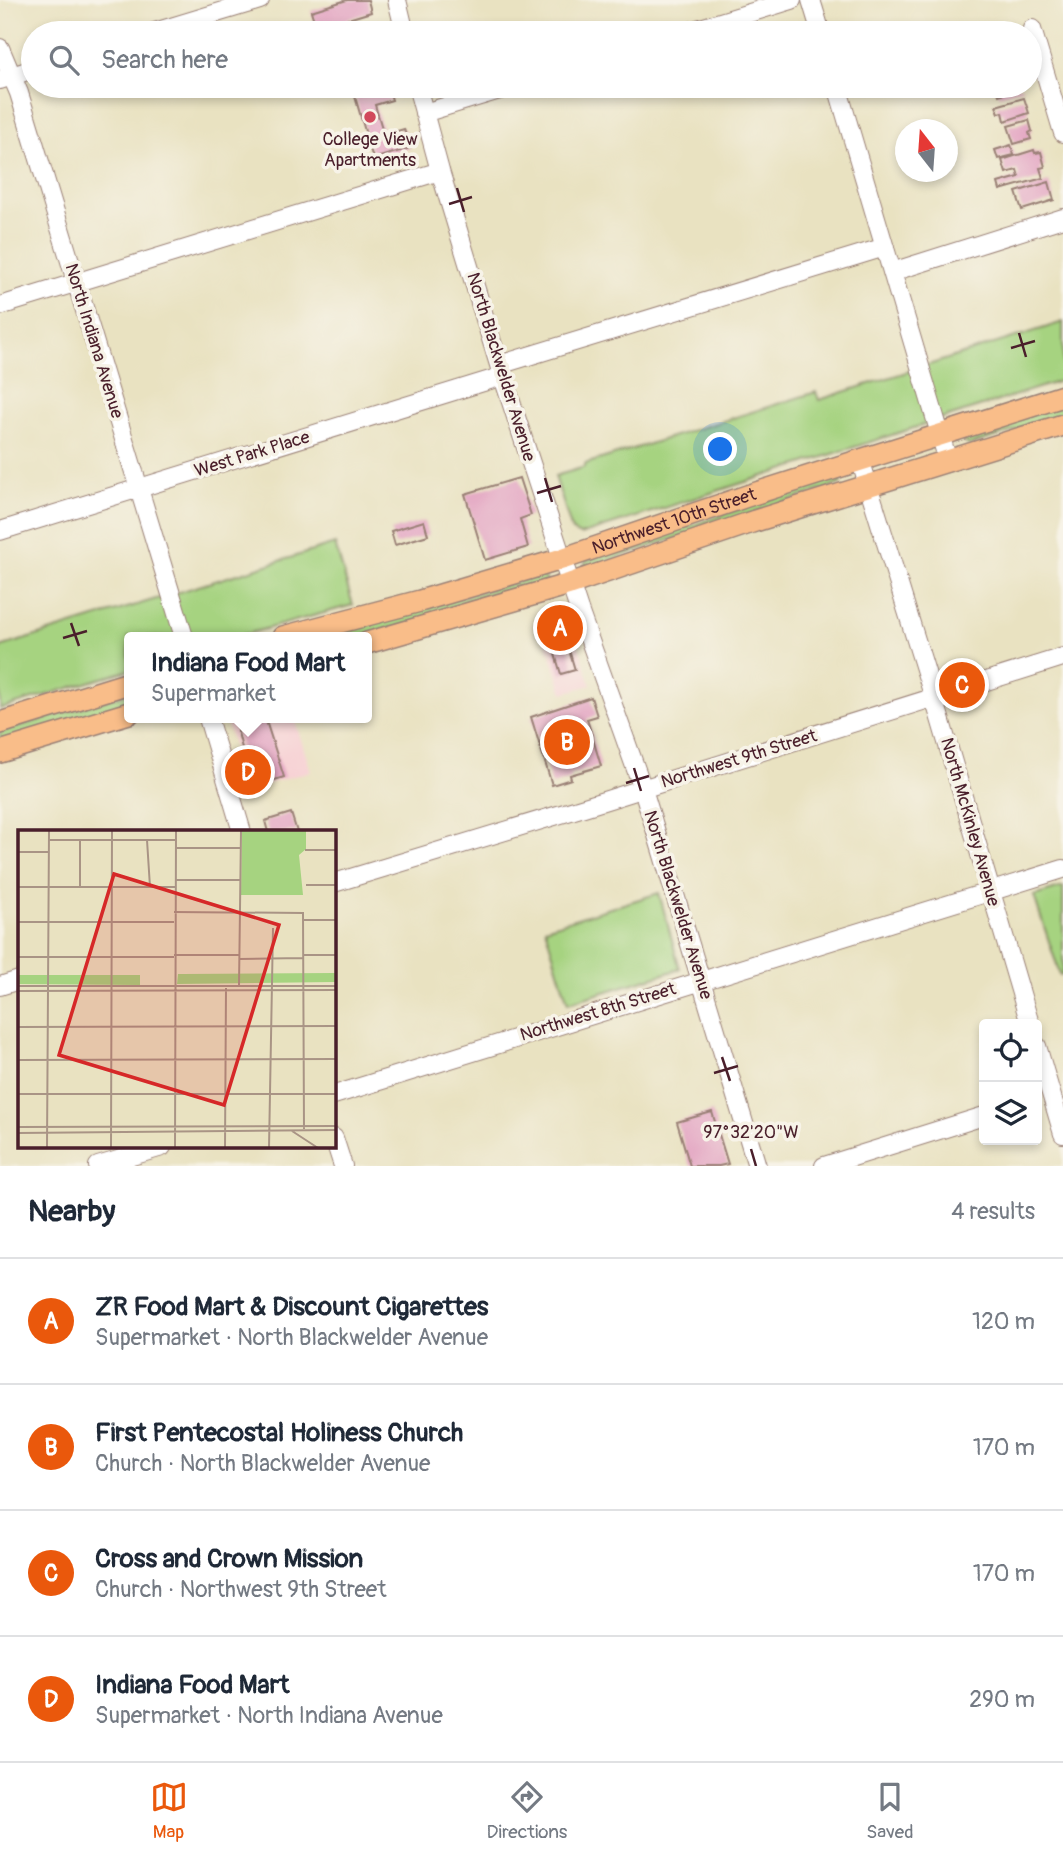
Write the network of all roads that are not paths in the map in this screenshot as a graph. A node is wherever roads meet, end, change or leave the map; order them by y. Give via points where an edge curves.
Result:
1 (260, 0) edge
2 (397, 0) edge
3 (792, 0) edge
4 (811, 0) edge
5 (231, 4) edge
6 (184, 21) edge
7 (402, 21) edge
8 (723, 21) edge
9 (817, 21) edge
10 (0, 48) edge
11 (1042, 63) edge
12 (6, 78) edge
13 (420, 98) edge
14 (473, 98) edge
15 (840, 98) edge
16 (424, 113) junction
17 (1063, 133) edge
18 (440, 171) junction
19 (1063, 218) edge
20 (885, 247) junction
21 (892, 272) junction
22 (76, 282) junction
23 (0, 306) edge
24 (501, 371) junction
25 (1063, 396) edge
26 (1063, 425) edge
27 (940, 434) junction
28 (860, 459) junction
29 (948, 461) junction
30 (869, 486) junction
31 (139, 489) junction
32 (0, 531) edge
33 (562, 559) junction
34 (570, 584) junction
35 (182, 632) edge
36 (302, 632) edge
37 (372, 642) edge
38 (1063, 657) edge
39 (124, 685) edge
40 (934, 698) junction
41 (124, 715) edge
42 (0, 723) edge
43 (209, 723) edge
44 (0, 752) edge
45 (643, 789) junction
46 (241, 830) edge
47 (1063, 869) edge
48 (336, 882) edge
49 (990, 892) junction
50 (18, 980) edge
51 (700, 980) junction
52 (0, 986) edge
53 (1028, 1019) edge
54 (1042, 1065) edge
55 (336, 1094) edge
56 (1050, 1095) edge
57 (979, 1118) edge
58 (1063, 1134) edge
59 (336, 1144) edge
60 (159, 1148) edge
61 (99, 1166) edge
62 (343, 1166) edge
63 (757, 1166) edge
64 (824, 1166) edge

1 - 5 street
2 - 7 street
3 - 8 street
4 - 9 street
5 - 6 street
10 - 12 street, North Indiana Avenue
11 - 17 street
12 - 22 street, North Indiana Avenue via 19,93
13 - 16 street, North Blackwelder Avenue
14 - 16 street
15 - 20 street
16 - 18 street, North Blackwelder Avenue
18 - 22 street
18 - 24 street, North Blackwelder Avenue
19 - 21 street
20 - 21 street
20 - 24 street, West Park Place
21 - 27 street
22 - 23 street
22 - 31 street, North Indiana Avenue
24 - 31 street, West Park Place
24 - 33 street, North Blackwelder Avenue
25 - 27 main road, Northwest 10th Street
26 - 29 main road, Northwest 10th Street
27 - 28 main road, Northwest 10th Street
27 - 29 street
28 - 30 street, North McKinley Avenue
28 - 33 main road, Northwest 10th Street
29 - 30 main road, Northwest 10th Street
30 - 34 main road, Northwest 10th Street
30 - 40 street, North McKinley Avenue
31 - 32 street, West Park Place
31 - 35 street, North Indiana Avenue
33 - 34 street, North Blackwelder Avenue
33 - 36 main road, Northwest 10th Street
34 - 37 main road, Northwest 10th Street
34 - 45 street, North Blackwelder Avenue
38 - 40 street, Northwest 9th Street
39 - 42 main road
40 - 45 street, Northwest 9th Street
40 - 49 street, North McKinley Avenue
41 - 44 main road
43 - 46 street
45 - 48 street, Northwest 9th Street
45 - 51 street, North Blackwelder Avenue
47 - 49 street, Northwest 8th Street
49 - 51 street, Northwest 8th Street
49 - 53 street, North McKinley Avenue
50 - 52 street
51 - 55 street, Northwest 8th Street
51 - 63 street, North Blackwelder Avenue
54 - 56 street
56 - 58 street
57 - 64 street
59 - 62 street
60 - 61 street

